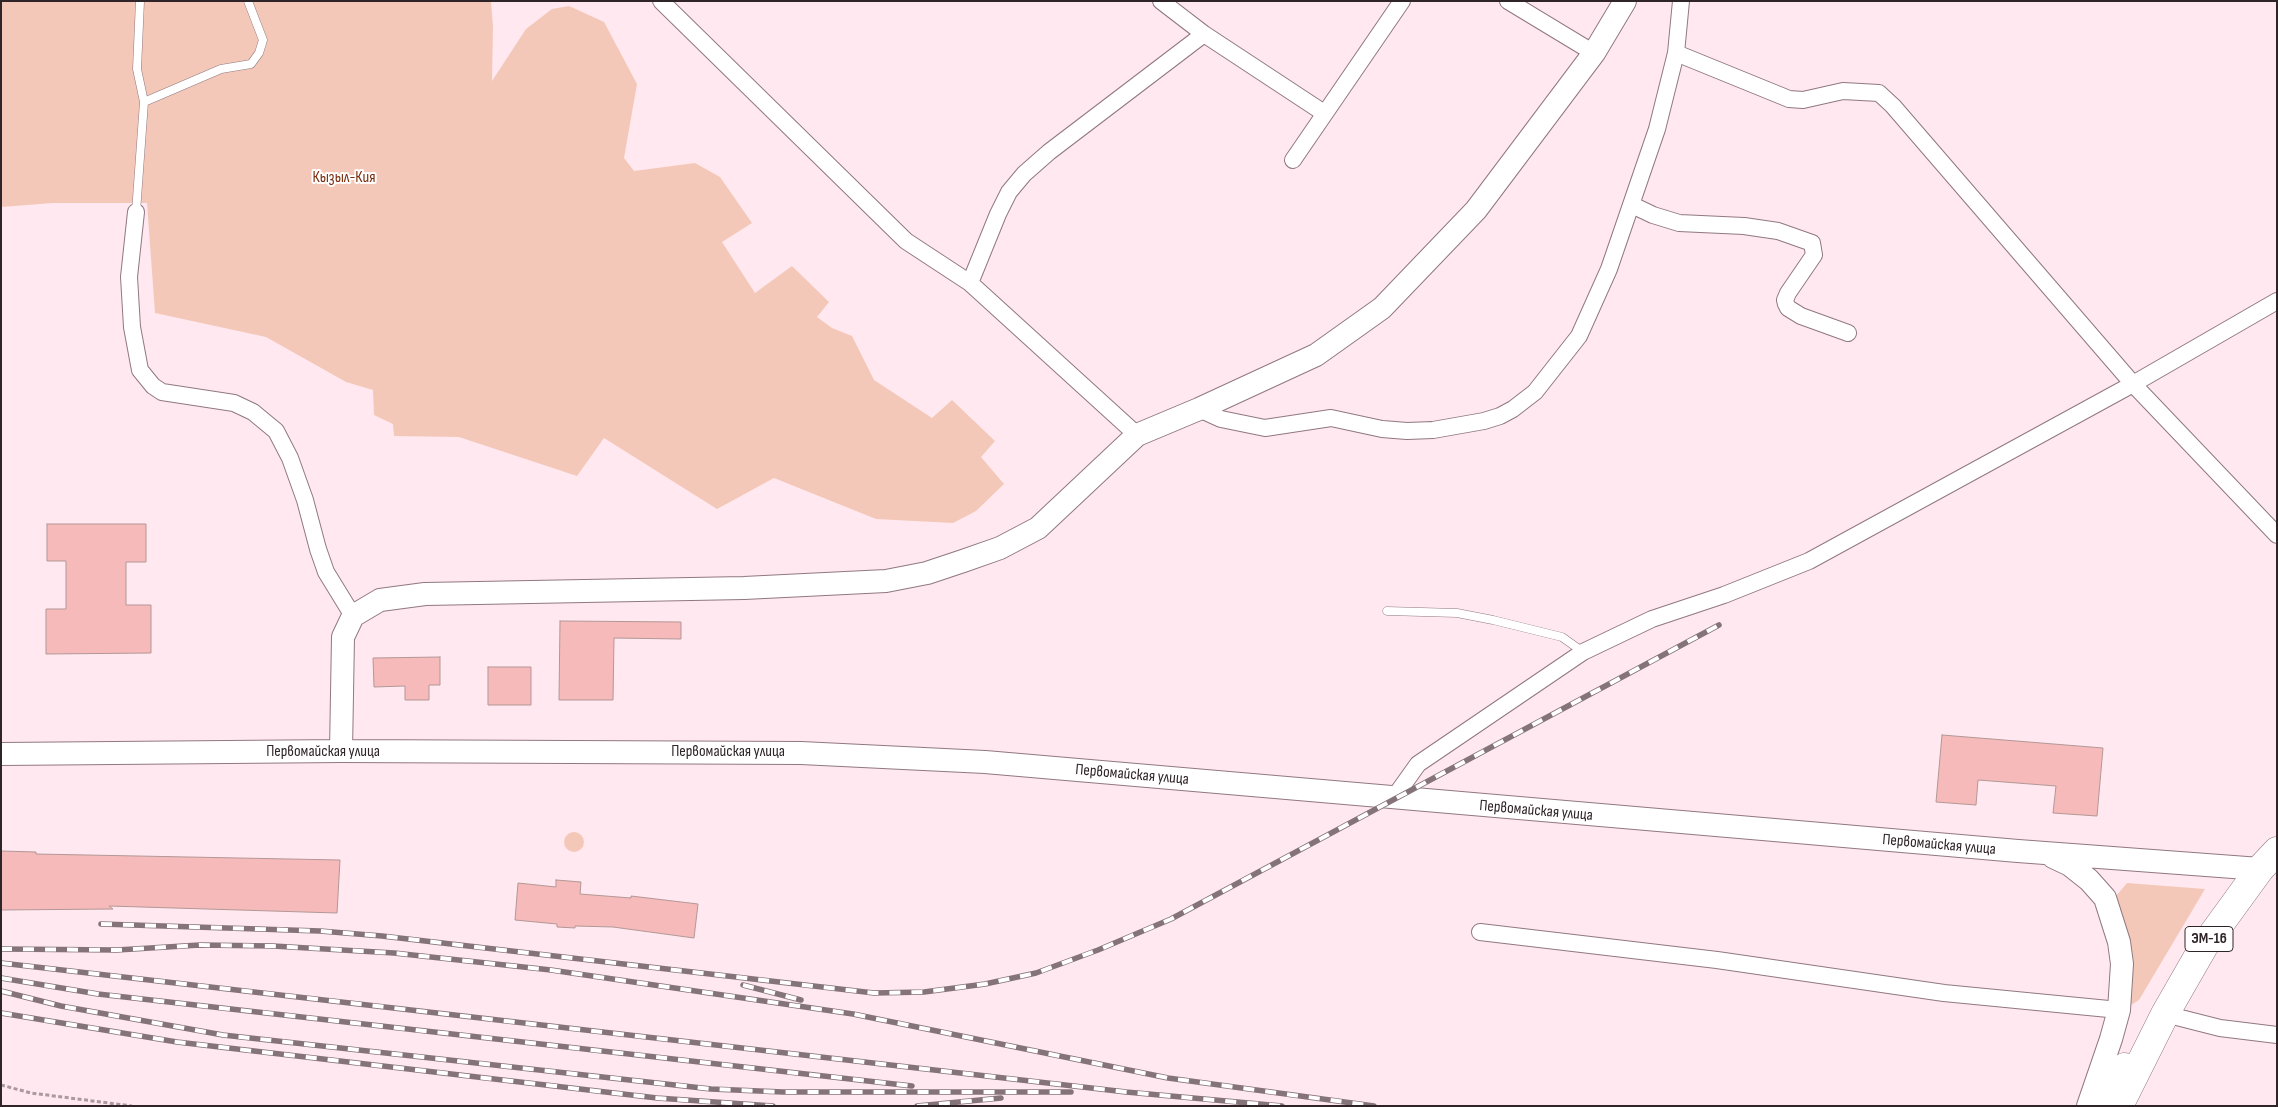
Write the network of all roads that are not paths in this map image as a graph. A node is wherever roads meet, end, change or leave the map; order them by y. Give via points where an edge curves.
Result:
1 (140, 1) edge
2 (248, 1) edge
3 (661, 1) edge
4 (1161, 1) edge
5 (1402, 1) edge
6 (1508, 1) edge
7 (1625, 1) edge
8 (1681, 1) edge
9 (1204, 34) junction
10 (1594, 53) junction
11 (1676, 53) junction
12 (144, 102) junction
13 (1324, 114) junction
14 (1293, 160) dead end
15 (1632, 205) junction
16 (136, 212) joint
17 (970, 283) junction
18 (2277, 301) edge
19 (1848, 333) dead end
20 (2133, 384) junction
21 (1199, 409) junction
22 (1137, 435) junction
23 (2277, 535) edge
24 (1387, 611) dead end
25 (353, 616) junction
26 (1583, 652) junction
27 (341, 751) junction
28 (1, 754) edge
29 (1393, 799) junction
30 (2045, 853) junction
31 (2268, 860) edge
32 (1480, 932) dead end
33 (2119, 1010) junction
34 (2165, 1014) junction
35 (2277, 1035) edge
36 (2088, 1106) edge
37 (2095, 1106) edge
38 (2119, 1106) edge

1 - 12 lane via 137,69
2 - 12 lane via 263,40 251,64 221,69
3 - 17 street via 906,241
4 - 9 street
5 - 13 street
6 - 10 street
7 - 10 main road
8 - 11 street
9 - 13 street
9 - 17 street via 1024,174 1002,206
10 - 21 main road via 1476,210 1382,308 1316,355
11 - 15 street via 1657,129
11 - 20 street via 1789,99 1803,100 1843,91 1879,93 1894,106
12 - 16 lane
13 - 14 street
15 - 19 street via 1679,224 1761,229 1812,243 1814,254 1788,293 1786,304 1801,316
15 - 21 street via 1609,269 1578,336 1535,392 1500,416 1432,430 1407,431 1331,418 1265,428 1222,419
16 - 25 street via 129,277 132,327 140,370 162,392 234,403 253,412 276,431 305,500 326,572
17 - 22 street
18 - 20 street
20 - 23 street
20 - 26 street via 1809,561 1652,619
21 - 22 main road
22 - 25 main road via 1038,528 1000,548 927,573 886,581 744,588 424,594 380,600
24 - 26 lane via 1457,613 1493,620 1562,637
25 - 27 main road via 343,638
26 - 29 street via 1418,764
27 - 28 main road, Первомайская улица
27 - 29 main road, Первомайская улица via 801,753 985,762
29 - 30 main road, Первомайская улица
30 - 31 main road, Первомайская улица
30 - 33 main road via 2070,865 2105,898 2114,921 2121,957
31 - 34 highway, ЭМ-16 via 2204,946
32 - 33 street via 1944,993
33 - 36 main road
34 - 35 street via 2220,1028
34 - 37 highway, ЭМ-16
34 - 38 highway, ЭМ-16

